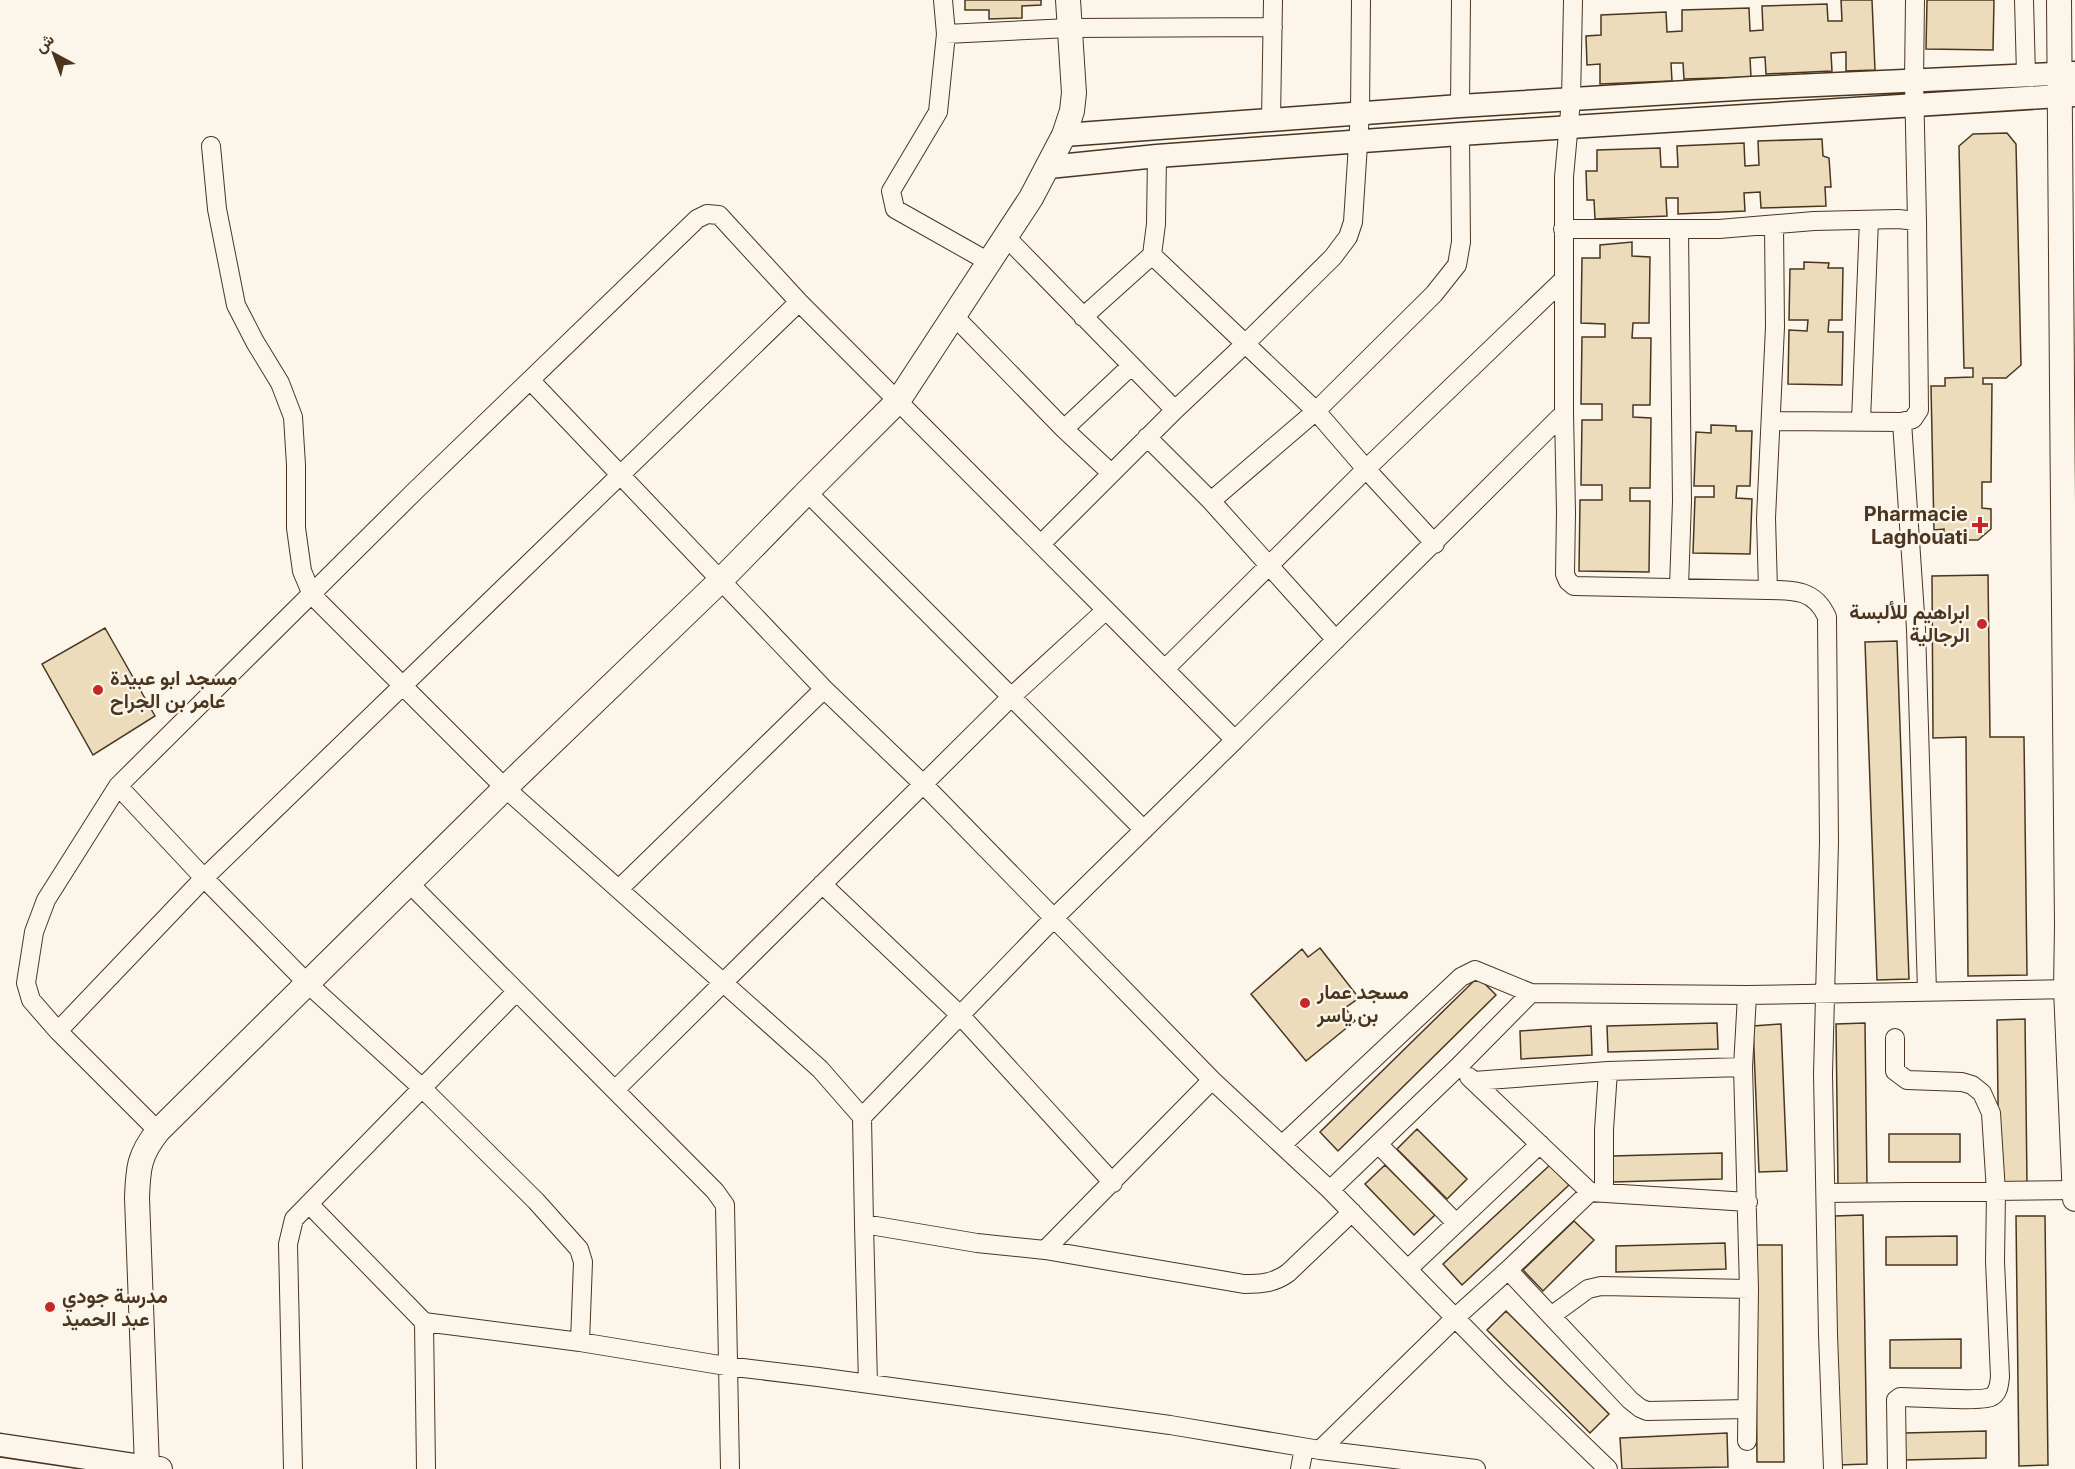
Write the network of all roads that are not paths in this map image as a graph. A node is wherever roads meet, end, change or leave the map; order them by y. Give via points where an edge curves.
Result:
1 (943, 0) edge
2 (1068, 0) edge
3 (1273, 0) edge
4 (1361, 0) edge
5 (1461, 0) edge
6 (1573, 0) edge
7 (1915, 0) edge
8 (2024, 0) edge
9 (2059, 0) edge
10 (1273, 27) junction
11 (1070, 28) junction
12 (946, 34) junction
13 (2026, 74) junction
14 (1914, 81) junction
15 (2067, 84) edge
16 (1571, 100) junction
17 (1914, 105) junction
18 (1460, 106) junction
19 (1360, 113) junction
20 (1271, 119) junction
21 (1569, 126) junction
22 (1460, 134) junction
23 (1064, 135) junction
24 (1358, 142) junction
25 (211, 146) dead end
26 (1157, 156) junction
27 (1049, 167) junction
28 (1869, 220) junction
29 (1917, 221) junction
30 (1774, 225) junction
31 (1563, 229) junction
32 (1679, 230) junction
33 (1006, 237) junction
34 (1152, 255) junction
35 (989, 262) junction
36 (1563, 280) junction
37 (800, 302) junction
38 (954, 316) junction
39 (1083, 317) junction
40 (1245, 344) junction
41 (1131, 366) junction
42 (531, 381) junction
43 (898, 401) junction
44 (1174, 410) junction
45 (1316, 411) junction
46 (1564, 413) junction
47 (1770, 421) junction
48 (1861, 421) junction
49 (1902, 422) junction
50 (1064, 429) junction
51 (2069, 431) edge
52 (1147, 437) junction
53 (1366, 469) junction
54 (1111, 473) junction
55 (619, 475) junction
56 (807, 492) junction
57 (1211, 501) junction
58 (1041, 544) junction
59 (1435, 544) junction
60 (1269, 566) junction
61 (720, 581) junction
62 (1679, 587) junction
63 (1768, 590) junction
64 (312, 595) junction
65 (1106, 610) junction
66 (1336, 640) junction
67 (1165, 669) junction
68 (403, 688) junction
69 (824, 689) junction
70 (1011, 697) junction
71 (2070, 724) edge
72 (1235, 740) junction
73 (923, 784) junction
74 (118, 786) junction
75 (505, 788) junction
76 (1144, 830) junction
77 (204, 878) junction
78 (410, 884) junction
79 (822, 884) junction
80 (619, 889) junction
81 (1053, 920) junction
82 (724, 982) junction
83 (307, 983) junction
84 (2071, 989) edge
85 (1927, 991) junction
86 (516, 992) junction
87 (1531, 993) junction
88 (1747, 995) junction
89 (1826, 995) junction
90 (960, 1015) junction
91 (57, 1030) junction
92 (1895, 1038) dead end
93 (1458, 1067) junction
94 (1743, 1067) junction
95 (1608, 1071) junction
96 (1212, 1080) junction
97 (1474, 1081) junction
98 (421, 1087) junction
99 (615, 1090) junction
100 (862, 1117) junction
101 (158, 1131) junction
102 (1378, 1144) junction
103 (1540, 1144) junction
104 (1282, 1145) junction
105 (1113, 1183) junction
106 (1330, 1190) junction
107 (2075, 1190) edge
108 (1597, 1192) junction
109 (1996, 1192) junction
110 (1826, 1193) junction
111 (2075, 1199) edge
112 (1748, 1202) junction
113 (309, 1204) junction
114 (1352, 1212) junction
115 (1456, 1223) junction
116 (864, 1224) junction
117 (1045, 1250) junction
118 (1408, 1269) junction
119 (1508, 1270) junction
120 (1749, 1289) junction
121 (1551, 1316) junction
122 (1456, 1317) junction
123 (424, 1322) junction
124 (580, 1342) junction
125 (726, 1366) junction
126 (868, 1384) junction
127 (1747, 1409) junction
128 (1747, 1441) dead end
129 (0, 1445) edge
130 (1312, 1449) junction
131 (152, 1468) edge
132 (293, 1469) edge
133 (426, 1469) edge
134 (730, 1469) edge
135 (1300, 1469) edge
136 (1476, 1469) edge
137 (1608, 1469) edge
138 (1833, 1469) edge
139 (1897, 1469) edge

1 - 12 street
2 - 11 main road
3 - 10 street
4 - 19 street
5 - 18 street
6 - 16 street
7 - 14 street
8 - 13 street
9 - 15 main road
10 - 11 street
10 - 20 street
11 - 12 street
11 - 23 main road via 1074,93
12 - 35 street via 938,112 891,191 892,202 895,209
13 - 14 street
13 - 15 street
14 - 16 street
14 - 17 street
15 - 17 street
15 - 51 main road
16 - 18 street
16 - 21 street
17 - 21 street
17 - 29 street
18 - 19 street
19 - 20 street
19 - 24 street
20 - 23 street
21 - 22 street
21 - 31 street
22 - 24 street
22 - 45 street via 1461,242 1457,265 1434,294
23 - 27 main road
24 - 26 street
24 - 40 street via 1353,222 1348,237 1333,257
25 - 64 street via 217,209 236,305 280,383 293,417 296,528 302,571
26 - 27 street
26 - 34 street
27 - 33 main road
28 - 29 street
28 - 30 street
28 - 48 street
29 - 49 street via 1919,410 1913,419
30 - 32 street
30 - 47 street via 1775,327
31 - 32 street
31 - 36 street
32 - 62 street
33 - 35 main road
33 - 39 street
34 - 39 street
34 - 40 street
35 - 38 main road
36 - 46 street
36 - 53 street
37 - 42 street via 719,215 707,213
37 - 43 street
37 - 55 street
38 - 43 main road
38 - 50 street
39 - 41 street
40 - 44 street
40 - 45 street
41 - 44 street
41 - 50 street
42 - 55 street
42 - 64 street
43 - 56 main road
43 - 58 street
44 - 52 street
45 - 53 street
45 - 57 street
46 - 59 street
46 - 62 street via 1568,582 1574,586
47 - 48 street
47 - 63 street
48 - 49 street
49 - 85 street via 1917,629
50 - 54 street
51 - 71 main road via 2062,522
52 - 54 street
52 - 57 street
53 - 59 street
53 - 60 street
54 - 58 street
55 - 61 street
55 - 68 street
56 - 61 main road
56 - 70 street
57 - 60 street
58 - 65 street
59 - 66 street
60 - 66 street
60 - 67 street
61 - 69 street
61 - 75 main road
62 - 63 street
63 - 89 street via 1810,596 1821,604 1827,617
64 - 68 street
64 - 74 street
65 - 67 street
65 - 70 street
66 - 72 street
67 - 72 street
68 - 75 street
68 - 77 street
69 - 73 street
69 - 80 street
70 - 73 street
70 - 76 street
71 - 84 main road
72 - 76 street
73 - 79 street
73 - 81 street
74 - 77 street
74 - 91 street via 46,900 34,932 26,983 31,1000
75 - 78 main road
75 - 80 street
76 - 81 street
77 - 83 street
77 - 91 street
78 - 83 main road
78 - 86 street
79 - 82 street
79 - 90 street
80 - 82 street
81 - 90 street
81 - 96 street
82 - 99 street
82 - 100 street via 820,1069
83 - 98 street
83 - 101 main road
84 - 85 street
84 - 107 main road
85 - 89 street
86 - 98 street
86 - 99 street
87 - 88 street
87 - 93 street
87 - 104 street via 1475,970 1461,977
88 - 89 street
88 - 94 street
89 - 110 street
90 - 100 street
90 - 105 street
91 - 101 street
92 - 109 street via 1895,1071 1901,1077 1962,1082 1982,1093 1991,1113
93 - 97 street
93 - 102 street
94 - 95 street
94 - 112 street
95 - 97 street
95 - 108 street
96 - 104 street
96 - 105 street
97 - 103 street
98 - 113 street
98 - 124 street via 579,1248 584,1262
99 - 125 street via 725,1205
100 - 116 street
101 - 131 main road via 145,1147 138,1171
102 - 106 street
102 - 115 street
103 - 108 street
103 - 115 street
104 - 106 street
105 - 117 street
106 - 114 street
107 - 109 street
107 - 111 main road
108 - 112 street
108 - 119 street
109 - 110 street
109 - 139 street via 1999,1388 1991,1397 1976,1399 1900,1396 1896,1400
110 - 138 street
112 - 120 street
113 - 123 street
113 - 132 street via 294,1218 288,1245
114 - 117 street via 1288,1273 1263,1284
114 - 118 street
115 - 118 street
116 - 117 street
116 - 126 street
118 - 122 street
119 - 121 street
119 - 122 street
120 - 121 street via 1601,1286 1588,1289
120 - 127 street
121 - 127 street via 1640,1408
122 - 130 street
122 - 137 street
123 - 124 street
123 - 133 street
124 - 125 street
125 - 126 street
125 - 134 street
126 - 130 street via 1170,1425
127 - 128 street
129 - 131 street
130 - 135 street
130 - 136 street

